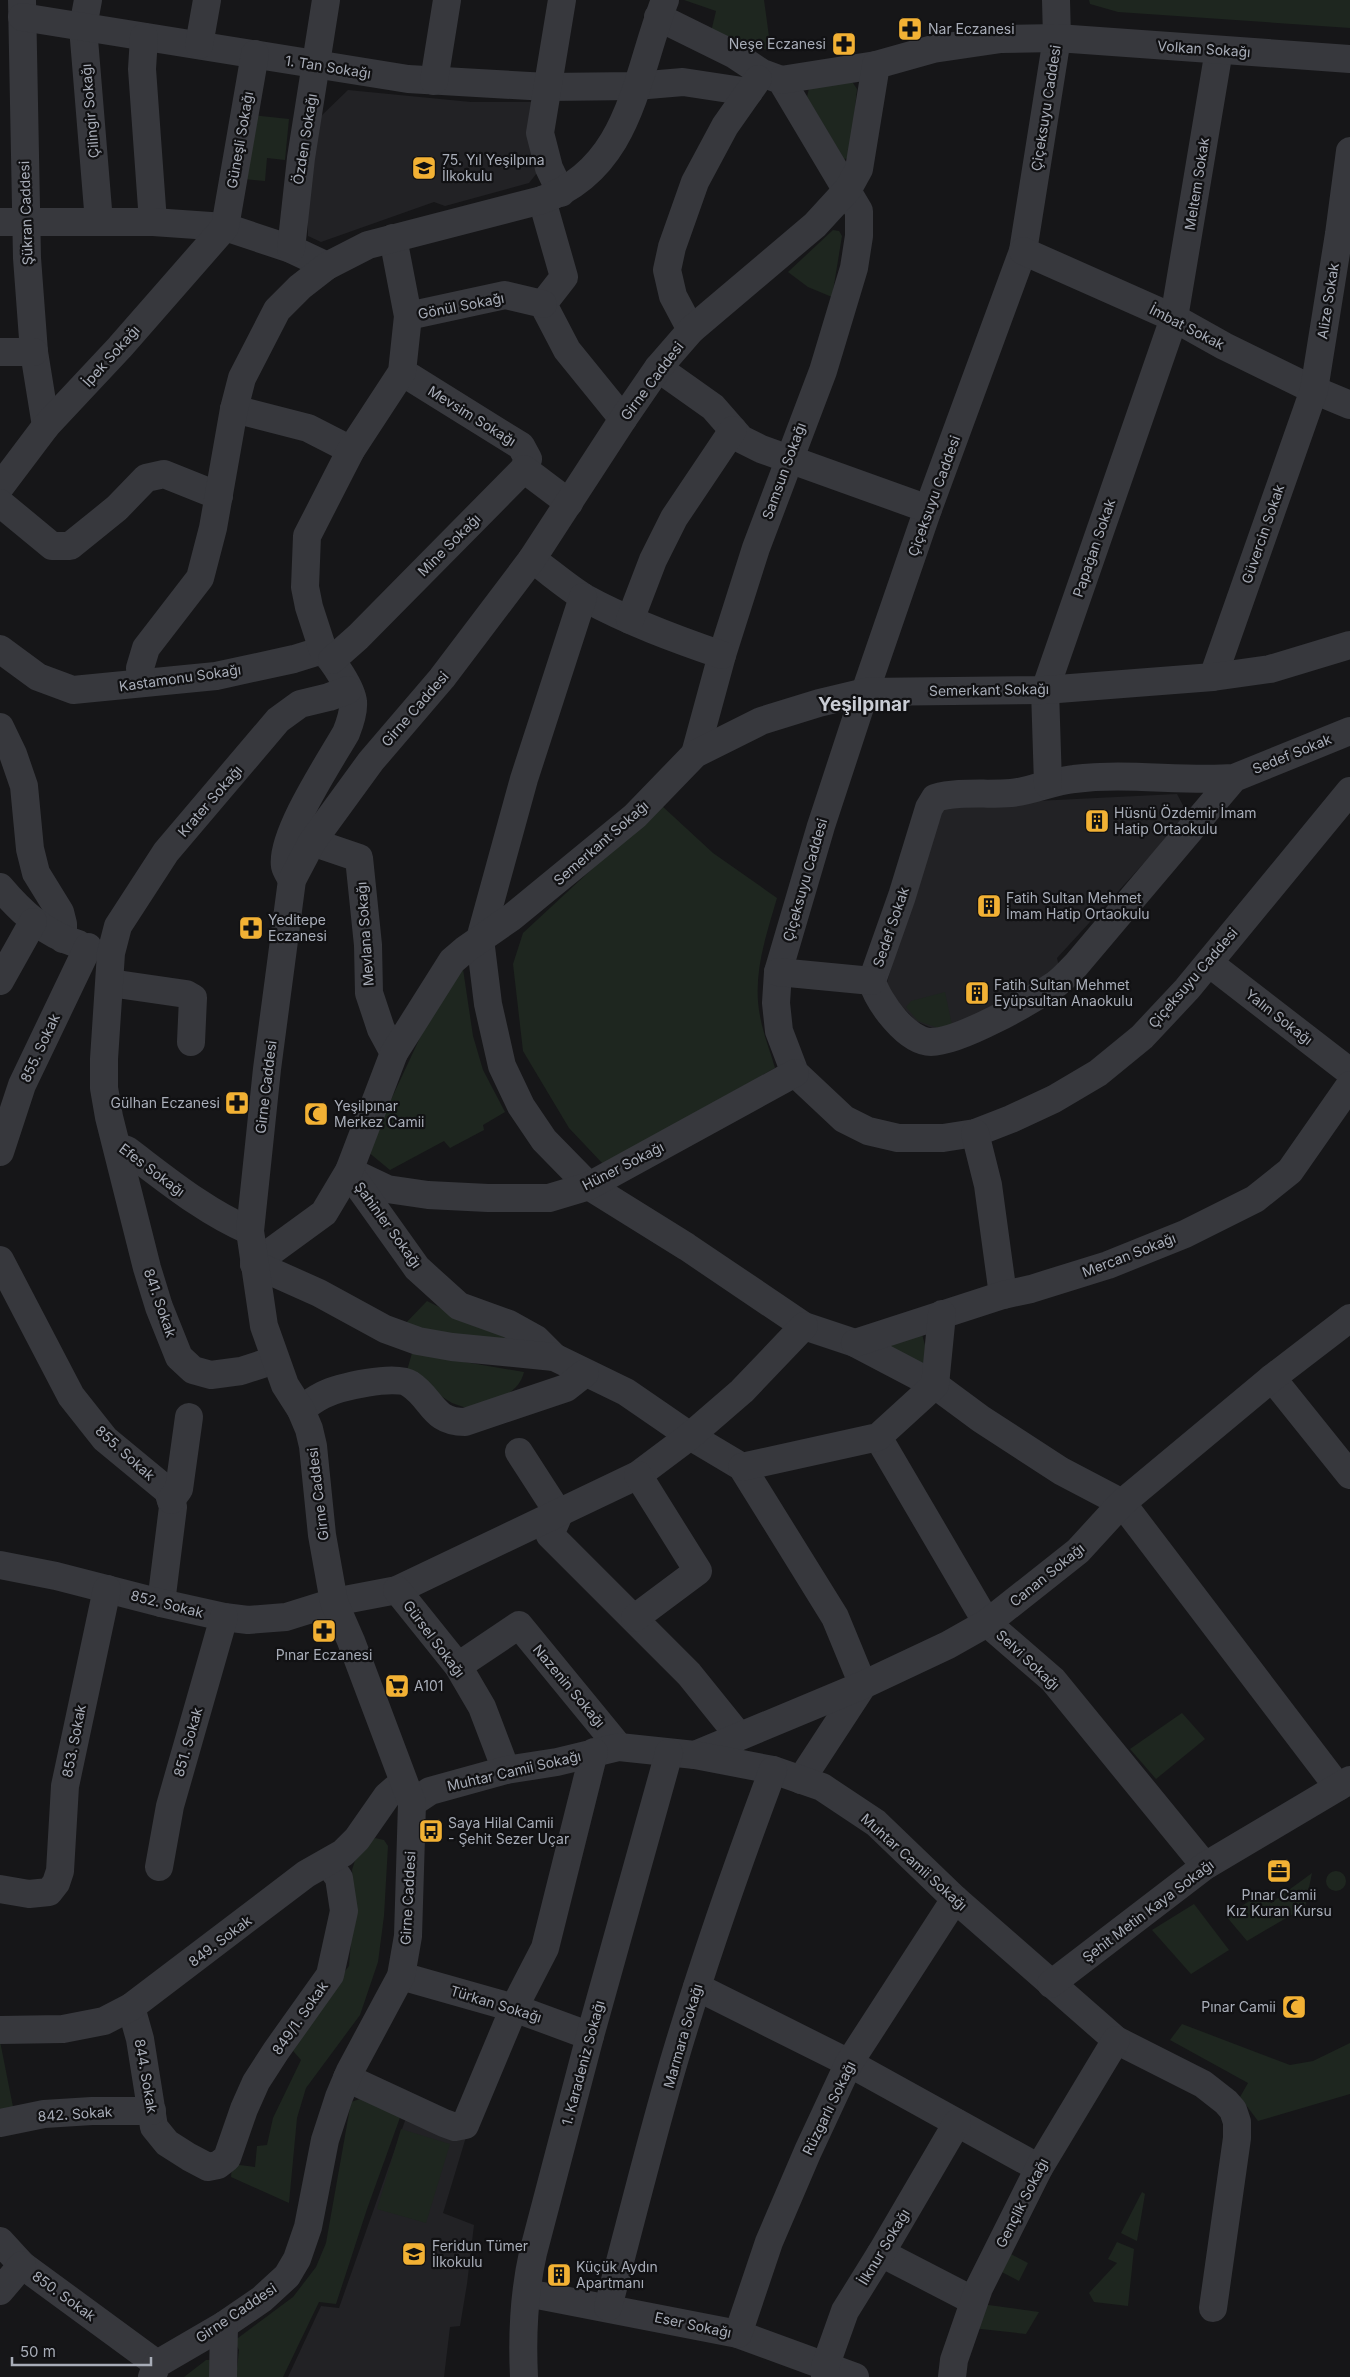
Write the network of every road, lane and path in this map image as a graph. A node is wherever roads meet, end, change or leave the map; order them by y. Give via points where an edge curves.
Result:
1 (88, 0) edge
2 (207, 0) edge
3 (326, 0) edge
4 (448, 0) edge
5 (562, 0) edge
6 (1056, 0) edge
7 (22, 8) edge
8 (662, 9) edge
9 (83, 28) junction
10 (144, 37) junction
11 (1058, 38) junction
12 (199, 45) junction
13 (1219, 50) junction
14 (255, 54) junction
15 (1350, 59) edge
16 (318, 65) junction
17 (876, 65) junction
18 (434, 81) junction
19 (764, 82) junction
20 (636, 86) junction
21 (547, 87) junction
22 (11, 95) edge
23 (1350, 151) edge
24 (848, 189) junction
25 (552, 196) junction
26 (13, 222) edge
27 (99, 222) junction
28 (153, 222) junction
29 (225, 226) junction
30 (1345, 236) edge
31 (393, 238) junction
32 (291, 249) junction
33 (1024, 251) junction
34 (327, 266) junction
35 (543, 304) junction
36 (408, 316) junction
37 (1174, 318) junction
38 (691, 330) junction
39 (0, 352) edge
40 (34, 352) junction
41 (658, 368) junction
42 (402, 372) junction
43 (1314, 390) junction
44 (1350, 405) edge
45 (234, 409) junction
46 (623, 419) junction
47 (46, 426) junction
48 (733, 430) junction
49 (351, 450) junction
50 (788, 459) junction
51 (524, 469) junction
52 (0, 487) edge
53 (219, 496) junction
54 (0, 503) edge
55 (569, 504) junction
56 (928, 509) junction
57 (532, 560) junction
58 (583, 597) junction
59 (630, 620) junction
60 (1350, 645) edge
61 (0, 649) edge
62 (328, 655) junction
63 (722, 655) junction
64 (1213, 677) junction
65 (141, 683) junction
66 (348, 690) junction
67 (1045, 690) junction
68 (865, 692) junction
69 (0, 727) edge
70 (1350, 731) edge
71 (695, 754) junction
72 (1234, 778) junction
73 (1048, 784) junction
74 (1350, 791) edge
75 (312, 842) junction
76 (292, 880) junction
77 (0, 887) edge
78 (33, 922) junction
79 (480, 939) junction
80 (87, 946) junction
81 (1209, 963) junction
82 (778, 972) junction
83 (0, 981) edge
84 (872, 981) junction
85 (110, 983) junction
86 (191, 1042) dead end
87 (394, 1054) junction
88 (1350, 1072) edge
89 (795, 1073) junction
90 (1350, 1086) edge
91 (975, 1133) junction
92 (118, 1147) junction
93 (0, 1152) edge
94 (349, 1171) junction
95 (589, 1186) junction
96 (250, 1231) junction
97 (0, 1260) edge
98 (254, 1264) junction
99 (1003, 1295) junction
100 (942, 1314) junction
101 (1350, 1318) edge
102 (804, 1326) junction
103 (855, 1343) junction
104 (554, 1356) junction
105 (276, 1360) junction
106 (585, 1373) junction
107 (1272, 1378) junction
108 (934, 1384) junction
109 (301, 1410) junction
110 (189, 1417) dead end
111 (690, 1436) junction
112 (878, 1437) junction
113 (519, 1452) dead end
114 (742, 1466) junction
115 (1350, 1474) edge
116 (638, 1476) junction
117 (171, 1500) junction
118 (1122, 1503) junction
119 (559, 1514) junction
120 (0, 1567) edge
121 (107, 1589) junction
122 (397, 1590) junction
123 (334, 1602) junction
124 (161, 1603) junction
125 (224, 1617) junction
126 (635, 1618) junction
127 (987, 1623) junction
128 (458, 1666) junction
129 (863, 1685) junction
130 (739, 1736) junction
131 (606, 1749) junction
132 (682, 1754) junction
133 (506, 1770) junction
134 (773, 1770) junction
135 (801, 1780) junction
136 (1344, 1784) edge
137 (408, 1794) junction
138 (328, 1863) junction
139 (1205, 1866) junction
140 (159, 1867) dead end
141 (0, 1889) edge
142 (954, 1899) junction
143 (401, 1976) junction
144 (1051, 1984) junction
145 (697, 1987) junction
146 (131, 2007) junction
147 (514, 2008) junction
148 (0, 2030) edge
149 (590, 2036) junction
150 (1116, 2040) junction
151 (849, 2063) junction
152 (347, 2078) junction
153 (152, 2111) junction
154 (0, 2123) edge
155 (957, 2123) junction
156 (218, 2165) joint
157 (1039, 2168) junction
158 (0, 2240) edge
159 (881, 2253) junction
160 (22, 2265) junction
161 (0, 2291) edge
162 (527, 2293) junction
163 (974, 2301) junction
164 (608, 2307) junction
165 (1213, 2308) dead end
166 (224, 2325) junction
167 (738, 2334) junction
168 (154, 2370) edge
169 (825, 2372) edge
170 (222, 2377) edge
171 (524, 2377) edge
172 (855, 2377) edge
173 (952, 2377) edge

1 - 9 street, Çilingir Sokağı
2 - 12 street
3 - 16 street, Özden Sokağı
4 - 18 street
5 - 21 street
6 - 11 street, Çiçeksuyu Caddesi
7 - 9 street, 1. Tan Sokağı
7 - 22 street, Şükran Caddesi
8 - 19 street via 735,54
8 - 20 street
9 - 10 street, 1. Tan Sokağı
9 - 27 street, Çilingir Sokağı
10 - 12 street, 1. Tan Sokağı
10 - 28 street via 142,69
11 - 13 street, Volkan Sokağı
11 - 17 street via 1001,39 933,49
11 - 33 street, Çiçeksuyu Caddesi
12 - 14 street, 1. Tan Sokağı
13 - 15 street, Volkan Sokağı
13 - 37 street, Meltem Sokak
14 - 16 street, 1. Tan Sokağı
14 - 29 street, Güneşli Sokağı
16 - 18 street, 1. Tan Sokağı
16 - 32 street, Özden Sokağı via 301,158
17 - 19 street, 1. Tan Sokağı
17 - 24 street, Girne Caddesi via 860,169
18 - 21 street, 1. Tan Sokağı
19 - 20 street, 1. Tan Sokağı via 683,82
19 - 24 street, Samsun Sokağı
19 - 38 street via 725,126 695,182 672,247 667,270 673,296
20 - 21 street, 1. Tan Sokağı
20 - 25 street via 617,137 600,161
21 - 25 street via 540,132
22 - 26 street, Şükran Caddesi
23 - 30 street, Alize Sokak
24 - 38 street, Girne Caddesi via 814,225
24 - 50 street, Samsun Sokağı via 859,211 854,268 823,371
25 - 31 street
25 - 35 street via 564,277
26 - 27 street
26 - 40 street, Şükran Caddesi via 27,258
27 - 28 street
28 - 29 street
29 - 32 street
29 - 47 street, İpek Sokağı
30 - 43 street, Alize Sokak
31 - 34 street via 368,245
31 - 36 street
32 - 34 street
33 - 37 street, İmbat Sokak
33 - 56 street, Çiçeksuyu Caddesi
34 - 45 street via 300,286 277,310 242,378
35 - 36 street, Gönül Sokağı via 505,295
35 - 46 street via 567,350
36 - 42 street
37 - 43 street, İmbat Sokak
37 - 67 street, Papağan Sokak
38 - 41 street, Girne Caddesi
39 - 40 street
40 - 47 street, Şükran Caddesi
41 - 46 street, Girne Caddesi
41 - 48 street via 713,408
42 - 49 street
42 - 51 street, Mevsim Sokağı via 521,446 528,459
43 - 44 street, İmbat Sokak
43 - 64 street, Güvercin Sokak
45 - 49 street via 308,428
45 - 53 street
46 - 55 street, Girne Caddesi
47 - 52 street, İpek Sokağı
48 - 50 street via 748,442
48 - 59 street via 674,518 653,560
49 - 62 street via 306,536 305,587 309,607
50 - 56 street
50 - 63 street, Samsun Sokağı
51 - 55 street
51 - 62 street, Mine Sokağı via 358,638
53 - 54 street via 164,474 146,478 117,508 70,546 52,546
53 - 65 street via 200,578 146,648 140,668
55 - 57 street, Girne Caddesi
56 - 68 street, Çiçeksuyu Caddesi
57 - 58 street
57 - 75 street, Girne Caddesi via 442,678 371,761
58 - 59 street
58 - 79 street via 524,779
59 - 63 street via 659,634
60 - 64 street, Semerkant Sokağı via 1270,669
61 - 65 street, Kastamonu Sokağı via 38,677 73,690
62 - 65 street, Kastamonu Sokağı via 216,676
62 - 66 street
63 - 71 street, Samsun Sokağı
64 - 67 street, Semerkant Sokağı
66 - 76 street via 353,700 351,720 296,820 285,854 285,868
66 - 80 street, Krater Sokağı via 300,704 278,720 166,852 118,926
67 - 68 street, Semerkant Sokağı
67 - 73 street, Papağan Sokak
68 - 71 street, Semerkant Sokağı via 761,721
68 - 82 street, Çiçeksuyu Caddesi
69 - 80 street, Efes Sokağı via 24,786 30,849 36,873 60,912 63,924
70 - 72 street, Sedef Sokak
71 - 79 street, Semerkant Sokağı via 635,816 512,917
72 - 73 street, Sedef Sokak via 1127,776
72 - 84 street, Sedef Sokak via 1076,965 1058,983 1017,1008 977,1028 930,1042 913,1036 886,1010
73 - 84 street, Sedef Sokak via 1012,792 935,798
74 - 81 street, Çiçeksuyu Caddesi
75 - 76 street, Girne Caddesi
75 - 87 street, Mevlana Sokağı via 358,858 368,945 369,993 381,1029
76 - 96 street, Girne Caddesi
77 - 78 street
78 - 80 street
78 - 83 street
79 - 87 street, Semerkant Sokağı via 452,962
79 - 95 street via 488,1004 502,1066 521,1106 544,1140
80 - 85 street, Efes Sokağı
80 - 93 street, 855. Sokak via 22,1085
81 - 88 street, Yalın Sokağı
81 - 91 street, Çiçeksuyu Caddesi via 1142,1037 1098,1073 1046,1103
82 - 84 street
82 - 89 street, Çiçeksuyu Caddesi via 776,1002 779,1031
85 - 86 street via 186,994 193,998
85 - 92 street, Efes Sokağı via 104,1088
87 - 94 street, Semerkant Sokağı
89 - 91 street, Çiçeksuyu Caddesi via 844,1119 868,1131 920,1140
89 - 95 street, Hüner Sokağı
90 - 99 street, Mercan Sokağı via 1290,1171 1256,1199 1185,1234 1108,1265
91 - 99 street via 988,1185
92 - 96 street, Efes Sokağı via 127,1150 224,1220
92 - 105 street, 841. Sokak via 147,1268 179,1357 193,1370 211,1375 242,1371
94 - 95 street, Hüner Sokağı via 386,1189 428,1195 549,1198
94 - 98 street, Semerkant Sokağı via 324,1214
94 - 104 street, Şahinler Sokağı via 417,1268 459,1306 509,1324 536,1340
95 - 102 street
96 - 98 street, Girne Caddesi
97 - 117 street, 855. Sokak via 71,1396 85,1416 105,1439 168,1491
98 - 104 street via 319,1293 384,1329 418,1341 452,1348
98 - 105 street, Girne Caddesi via 264,1326
99 - 100 street, Mercan Sokağı
100 - 103 street, Mercan Sokağı
100 - 108 street
101 - 107 street, Canan Sokağı
102 - 103 street
102 - 111 street, 852. Sokak via 742,1391
103 - 108 street
104 - 106 street
105 - 109 street, Girne Caddesi via 284,1385
106 - 109 street via 566,1388 465,1422 452,1422 439,1415 411,1384 401,1380 365,1384 324,1394
106 - 111 street via 660,1412
107 - 115 street
107 - 118 street, Canan Sokağı
108 - 112 street
108 - 118 street via 1061,1472
109 - 123 street, Girne Caddesi via 313,1446 322,1535
110 - 117 street via 179,1489
111 - 114 street
111 - 116 street, 852. Sokak
112 - 114 street
112 - 127 street, Selvi Sokağı
113 - 119 street
114 - 129 street via 835,1617
116 - 119 street, 852. Sokak
116 - 126 street via 698,1571
117 - 124 street via 173,1507
118 - 127 street, Canan Sokağı via 1078,1551
118 - 136 street
119 - 122 street, 852. Sokak
119 - 126 street via 550,1535
120 - 121 street, 852. Sokak
121 - 124 street, 852. Sokak
121 - 141 street, 853. Sokak via 65,1786 60,1871 56,1883 49,1892 29,1894
122 - 123 street, 852. Sokak
122 - 128 street, Gürsel Sokağı
123 - 125 street, 852. Sokak via 286,1617 248,1620
123 - 137 street, Girne Caddesi
124 - 125 street, 852. Sokak
125 - 140 street, 851. Sokak via 170,1806
126 - 130 street via 689,1674
127 - 129 street, Canan Sokağı
127 - 139 street, Selvi Sokağı via 1053,1680
128 - 131 street, Nazenin Sokağı via 518,1625
128 - 133 street, Gürsel Sokağı via 482,1707
129 - 130 street, Canan Sokağı
129 - 135 street
130 - 132 street, Canan Sokağı
131 - 132 street, Muhtar Camii Sokağı
131 - 133 street, Muhtar Camii Sokağı
131 - 147 street via 545,1948
132 - 134 street, Muhtar Camii Sokağı
132 - 149 street, 1. Karadeniz Sokağı
133 - 137 street, Muhtar Camii Sokağı
134 - 135 street, Muhtar Camii Sokağı
134 - 145 street, Marmara Sokağı via 731,1880
135 - 142 street, Muhtar Camii Sokağı via 822,1787 876,1823
136 - 139 street, Şehit Metin Kaya Sokağı
137 - 138 street, 849. Sokak via 395,1789 391,1792 357,1839
137 - 143 street, Girne Caddesi via 408,1936
138 - 146 street, 849. Sokak via 306,1874
138 - 156 street, 849/1. Sokak via 339,1878 344,1911 330,1974 256,2082 227,2158
139 - 144 street, Şehit Metin Kaya Sokağı
142 - 144 street, Muhtar Camii Sokağı
142 - 151 street, Rüzgarlı Sokağı
143 - 147 street, Türkan Sokağı
143 - 152 street, Girne Caddesi
144 - 150 street, Muhtar Camii Sokağı
145 - 151 street
145 - 164 street, Marmara Sokağı
146 - 148 street, 849. Sokak via 104,2021 63,2029
146 - 153 street, 844. Sokak
147 - 149 street, Türkan Sokağı
147 - 152 street via 465,2125 444,2123
149 - 162 street, 1. Karadeniz Sokağı via 533,2253
150 - 157 street, Gençlik Sokağı
150 - 165 street, Muhtar Camii Sokağı via 1203,2084 1233,2110 1237,2138
151 - 155 street
151 - 167 street, Rüzgarlı Sokağı via 769,2242
152 - 166 street, Girne Caddesi via 325,2140 308,2227 297,2259 275,2289
153 - 154 street, 842. Sokak via 44,2114
153 - 156 street, 844. Sokak via 154,2127 167,2143 208,2167
155 - 157 street
155 - 159 street, İlknur Sokağı
157 - 163 street, Gençlik Sokağı
158 - 160 street, 850. Sokak
159 - 163 street
159 - 169 street, İlknur Sokağı via 845,2311
160 - 161 street
160 - 168 street, 850. Sokak
162 - 164 street, Eser Sokağı
162 - 171 street, 1. Karadeniz Sokağı
163 - 173 street, Gençlik Sokağı via 954,2360
164 - 167 street, Eser Sokağı
166 - 168 street, Girne Caddesi
166 - 170 street
167 - 169 street, Eser Sokağı
169 - 172 street, Eser Sokağı

